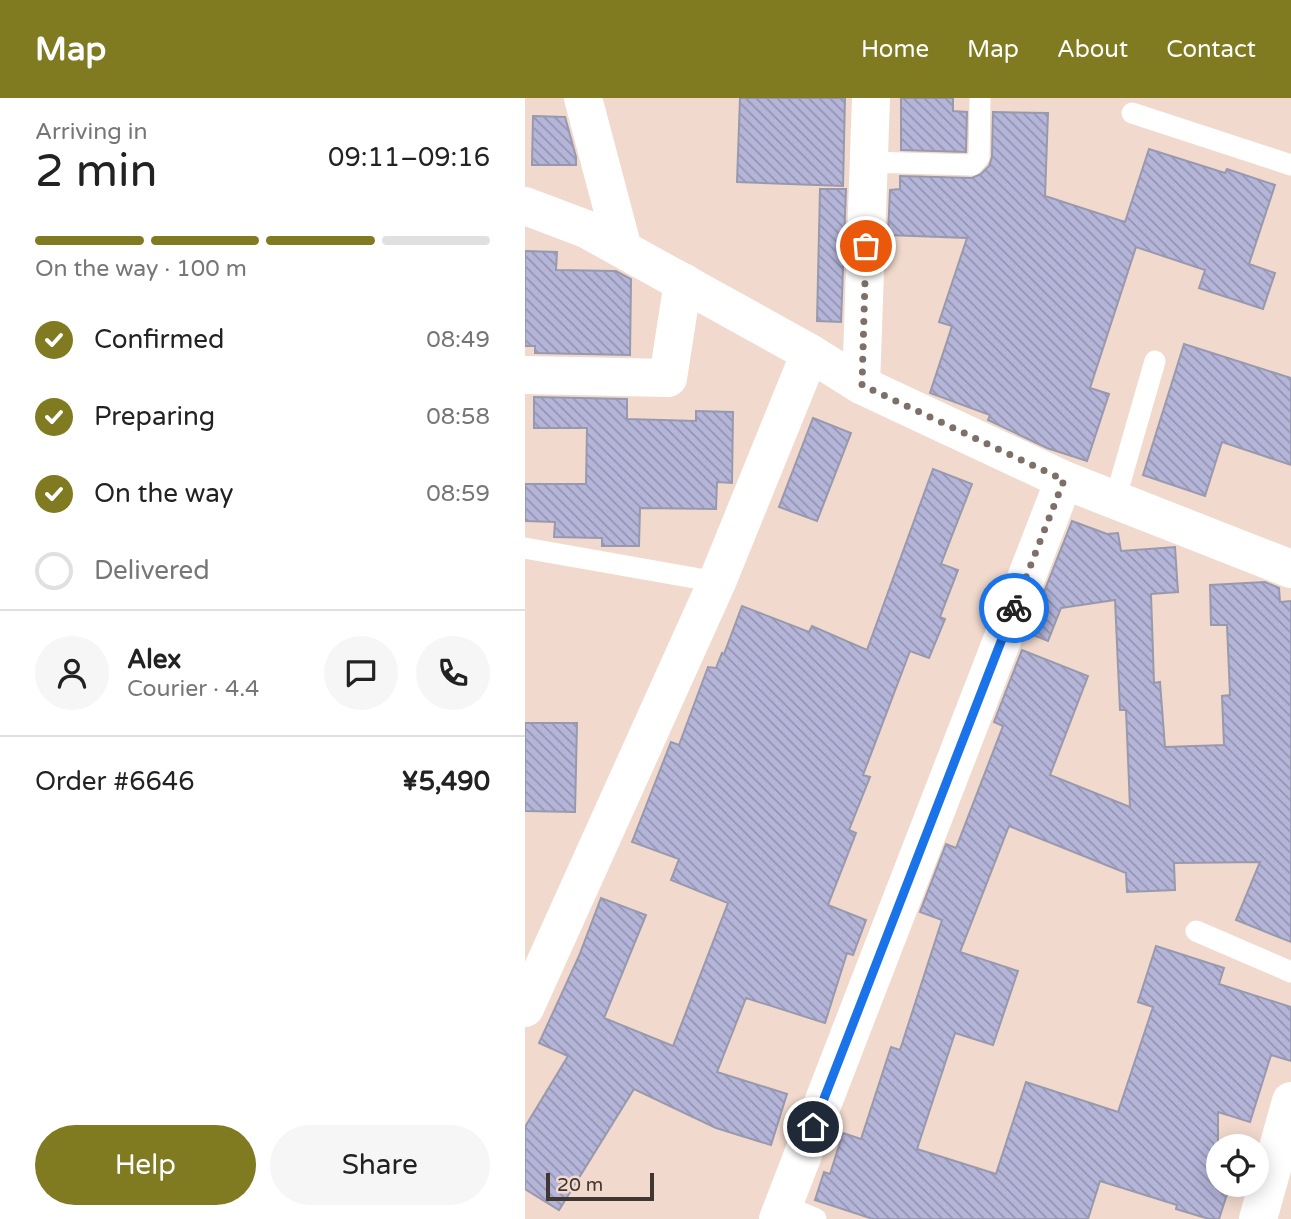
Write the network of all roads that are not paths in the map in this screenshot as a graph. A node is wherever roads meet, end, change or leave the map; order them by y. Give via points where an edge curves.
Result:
1 (583, 98) edge
2 (871, 98) edge
3 (980, 98) edge
4 (1132, 113) dead end
5 (869, 162) junction
6 (1291, 165) edge
7 (525, 206) edge
8 (623, 249) junction
9 (683, 282) junction
10 (810, 353) junction
11 (1155, 361) dead end
12 (525, 375) edge
13 (862, 385) junction
14 (1064, 480) junction
15 (1115, 500) junction
16 (525, 548) edge
17 (1291, 569) edge
18 (717, 582) junction
19 (1196, 931) dead end
20 (1291, 972) edge
21 (525, 1008) edge
22 (1291, 1101) edge
23 (792, 1214) edge
24 (1258, 1219) edge

1 - 8 street
2 - 5 street
3 - 5 lane via 979,157 972,165
4 - 6 lane
5 - 13 street
7 - 8 street
8 - 9 street
9 - 10 street
9 - 12 street via 668,378
10 - 13 street
10 - 18 street
11 - 15 lane
13 - 14 street
14 - 15 street
14 - 23 street
15 - 17 street
16 - 18 lane
18 - 21 street
19 - 20 lane
22 - 24 street

